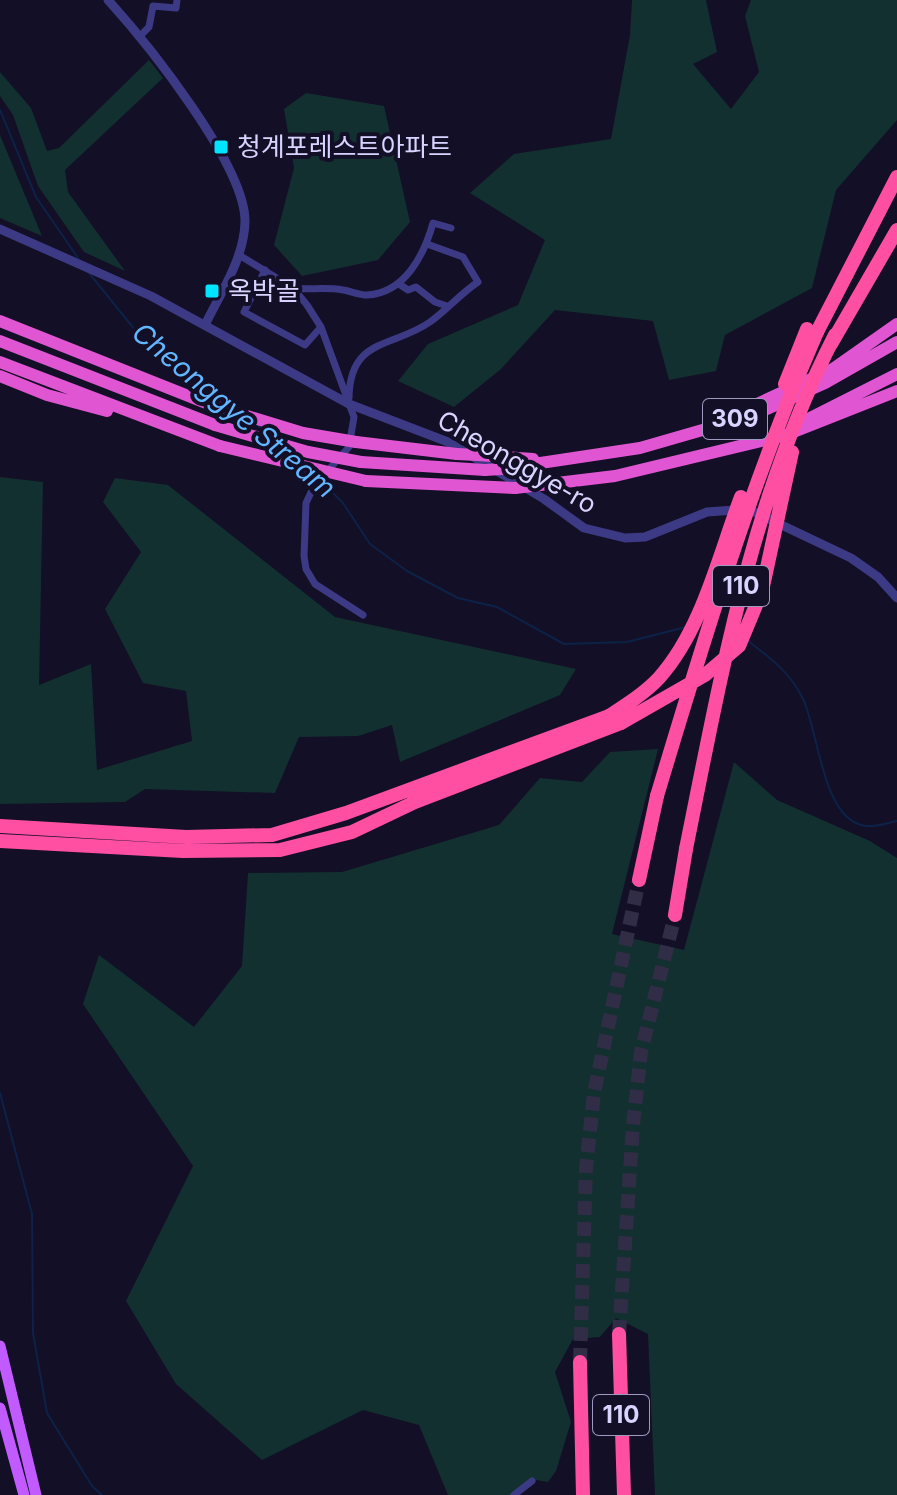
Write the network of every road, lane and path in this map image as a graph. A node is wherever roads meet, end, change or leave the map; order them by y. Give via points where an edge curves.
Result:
1 (108, 0) edge
2 (177, 0) edge
3 (139, 37) junction
4 (897, 177) edge
5 (451, 228) dead end
6 (0, 229) edge
7 (897, 230) edge
8 (427, 244) junction
9 (239, 255) junction
10 (265, 270) junction
11 (399, 284) junction
12 (293, 288) junction
13 (447, 306) junction
14 (0, 321) edge
15 (897, 324) edge
16 (205, 325) junction
17 (321, 327) junction
18 (812, 330) junction
19 (835, 335) junction
20 (0, 341) edge
21 (897, 342) edge
22 (0, 362) edge
23 (897, 374) edge
24 (0, 376) edge
25 (897, 391) edge
26 (349, 404) junction
27 (143, 419) junction
28 (719, 423) junction
29 (353, 445) junction
30 (730, 448) junction
31 (560, 461) junction
32 (897, 598) edge
33 (363, 615) dead end
34 (615, 719) junction
35 (0, 826) edge
36 (0, 841) edge
37 (639, 880) tunnel mouth
38 (675, 915) tunnel mouth
39 (619, 1334) tunnel mouth
40 (0, 1346) edge
41 (580, 1362) tunnel mouth
42 (0, 1408) edge
43 (532, 1481) dead end
44 (24, 1495) edge
45 (36, 1495) edge
46 (514, 1495) edge
47 (583, 1495) edge
48 (624, 1495) edge

1 - 3 street
2 - 3 street via 176,8 153,6 149,27
3 - 9 street via 168,73 233,178 245,221
4 - 18 highway, 110
5 - 8 street via 433,223
6 - 16 street, Cheonggye-ro
7 - 19 highway, 110
8 - 11 street
8 - 13 street via 463,257 478,282
9 - 10 street
9 - 16 street
10 - 12 street
10 - 17 street via 244,312 305,345
11 - 12 street via 364,295
11 - 13 street via 408,290 416,287
12 - 17 street
13 - 26 street via 428,324 365,352 349,383
14 - 29 highway, bridge via 211,405
15 - 28 highway via 833,369
16 - 26 street, Cheonggye-ro
17 - 26 street
18 - 34 highway, bridge via 687,633 659,678
18 - 37 highway, 110, bridge via 725,571 657,796
19 - 34 highway, bridge via 794,442 762,591 739,646 705,675
19 - 38 highway, 110, bridge via 749,550
20 - 31 highway, 309, bridge via 215,425 308,452 361,462 485,470
21 - 28 highway, 309 via 825,383 751,416
22 - 27 highway, 309
23 - 30 highway, 309 via 808,418
24 - 27 highway via 47,395
25 - 30 highway via 786,435
26 - 29 street
26 - 32 street, Cheonggye-ro via 448,442 568,518 605,535 645,537 720,509 748,509 851,558
27 - 30 highway, 309, bridge via 220,446 366,481 515,488 615,476
28 - 31 highway, 309 via 640,448
29 - 31 highway, bridge
29 - 33 street, bridge via 314,486 306,503 306,569 315,584
34 - 35 highway via 272,835 186,837
34 - 36 highway via 352,832 305,845 268,851 183,851
39 - 48 highway, 110
40 - 45 main road
41 - 47 highway, 110
42 - 44 main road
43 - 46 street

